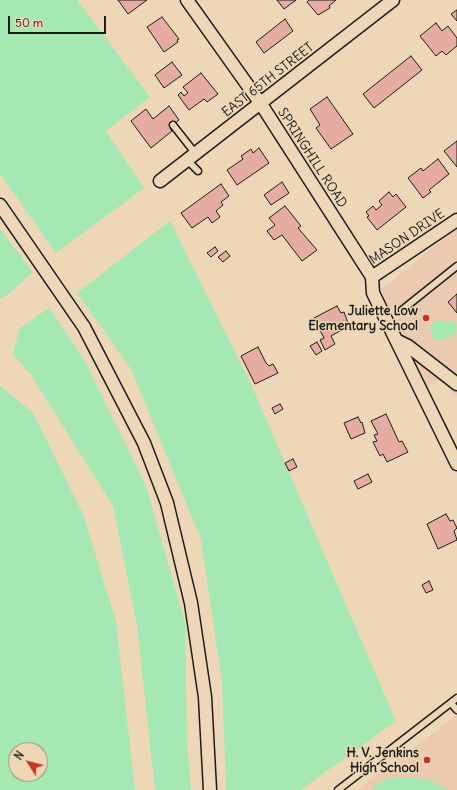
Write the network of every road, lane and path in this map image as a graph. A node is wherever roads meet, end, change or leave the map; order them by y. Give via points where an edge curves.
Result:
1 (187, 0) edge
2 (393, 0) edge
3 (261, 104) junction
4 (173, 125) dead end
5 (191, 157) junction
6 (198, 171) dead end
7 (160, 181) dead end
8 (0, 205) edge
9 (457, 220) edge
10 (457, 266) edge
11 (372, 277) junction
12 (402, 310) dead end
13 (396, 340) junction
14 (457, 384) edge
15 (457, 464) edge
16 (457, 698) edge
17 (451, 702) junction
18 (457, 710) edge
19 (210, 790) edge
20 (338, 790) edge

1 - 3 street, SPRINGHILL ROAD
2 - 3 street, EAST 65TH STREET
3 - 5 street, EAST 65TH STREET
3 - 11 street, SPRINGHILL ROAD
4 - 5 lane
5 - 6 lane
5 - 7 street, EAST 65TH STREET
8 - 19 street via 84,327 144,443 167,503 192,610 205,697
9 - 11 street, MASON DRIVE
10 - 12 lane
11 - 13 street, SPRINGHILL ROAD via 373,293
13 - 14 street via 408,346
13 - 15 street, SPRINGHILL ROAD
16 - 17 lane
17 - 18 lane
17 - 20 lane

